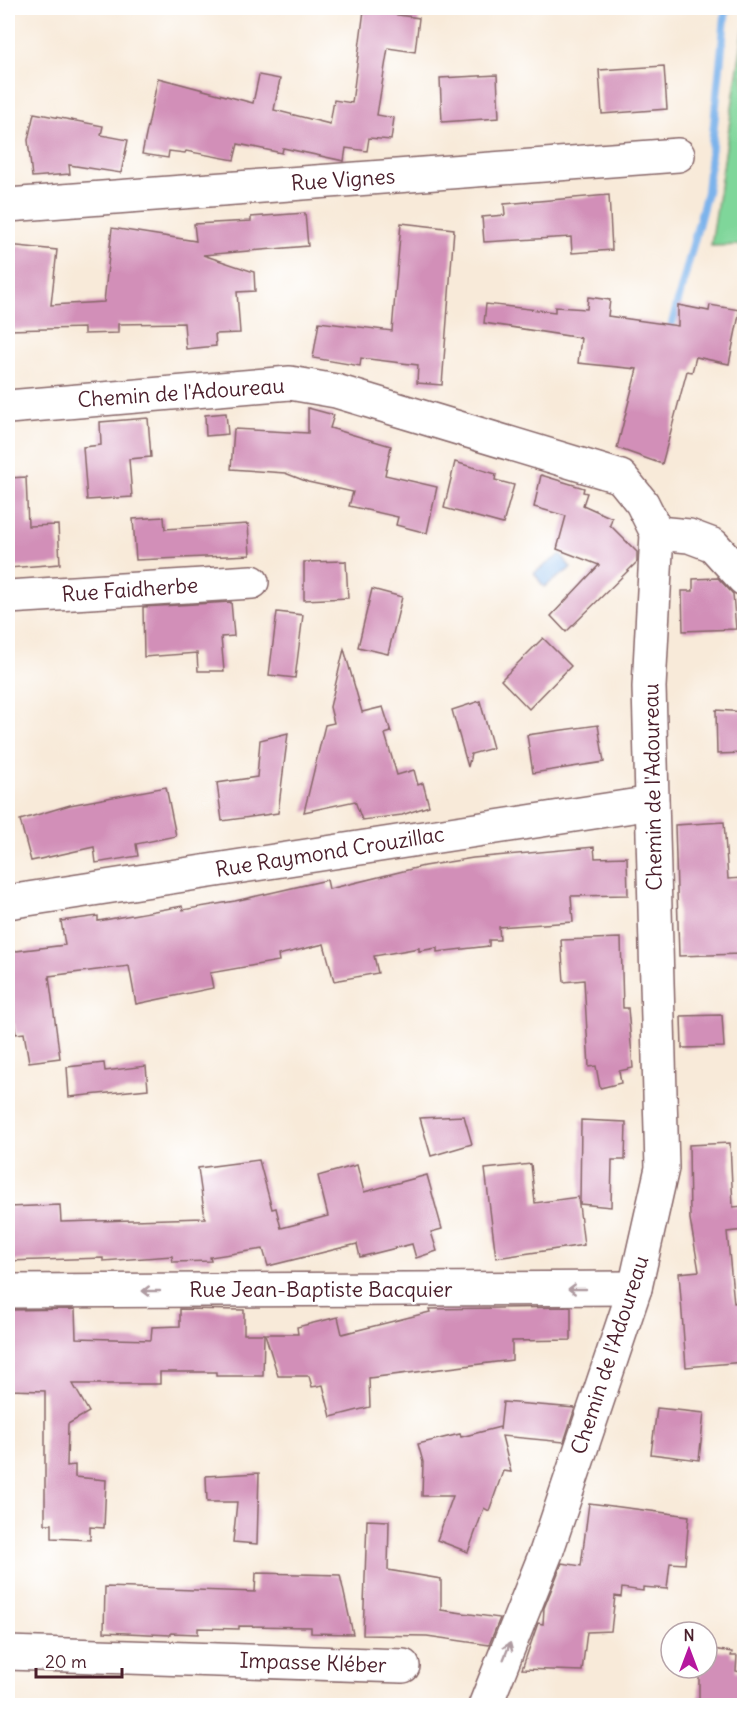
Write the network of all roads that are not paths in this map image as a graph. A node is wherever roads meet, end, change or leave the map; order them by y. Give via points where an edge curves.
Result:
1 (678, 155) dead end
2 (8, 205) edge
3 (8, 407) edge
4 (657, 532) junction
5 (744, 579) edge
6 (252, 582) dead end
7 (8, 597) edge
8 (652, 802) junction
9 (8, 902) edge
10 (635, 1288) junction
11 (8, 1291) edge
12 (8, 1653) edge
13 (403, 1666) dead end
14 (485, 1706) edge

1 - 2 street, Rue Vignes
3 - 4 street, Chemin de l'Adoureau via 290,383 336,391 621,477 642,503
4 - 5 street via 689,536 713,545
4 - 8 street, Chemin de l'Adoureau via 649,687
6 - 7 street, Rue Faidherbe
8 - 9 street, Rue Raymond Crouzillac
8 - 10 street, Chemin de l'Adoureau via 662,1168
10 -> 11 street, Rue Jean-Baptiste Bacquier
14 -> 10 street, Chemin de l'Adoureau via 546,1553
12 - 13 street, Impasse Kléber

